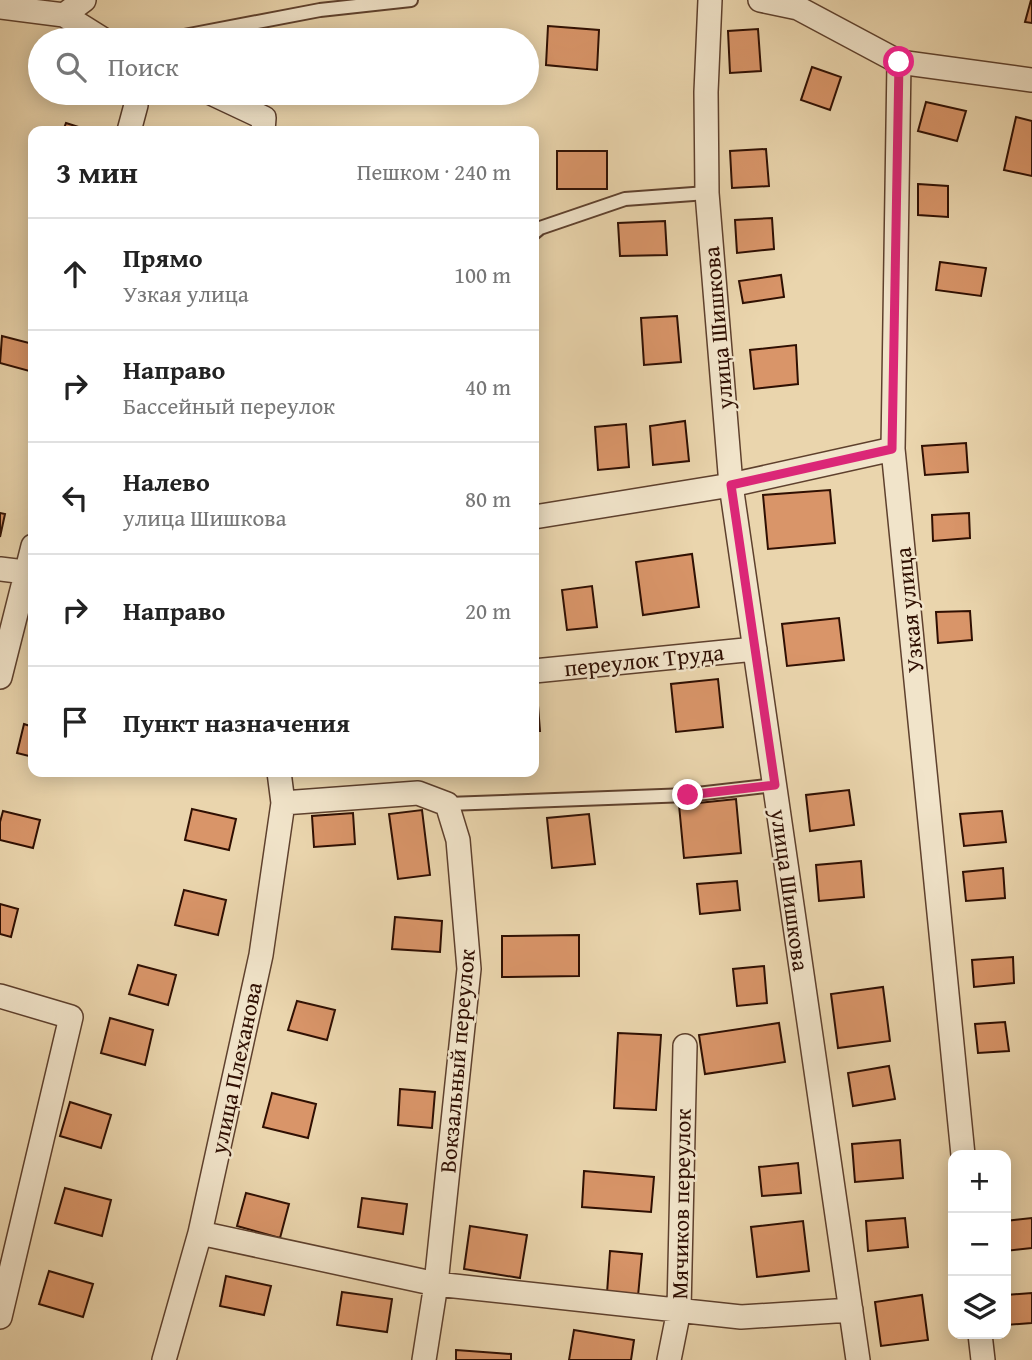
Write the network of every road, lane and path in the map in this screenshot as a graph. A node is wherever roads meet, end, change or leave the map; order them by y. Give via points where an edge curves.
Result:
1 (84, 0) edge
2 (411, 0) edge
3 (710, 0) edge
4 (760, 0) edge
5 (0, 7) edge
6 (64, 15) junction
7 (85, 28) edge
8 (226, 28) edge
9 (899, 62) junction
10 (1032, 80) edge
11 (136, 105) edge
12 (236, 105) edge
13 (131, 126) edge
14 (264, 126) edge
15 (707, 193) junction
16 (539, 229) edge
17 (892, 449) junction
18 (731, 485) junction
19 (539, 516) edge
20 (0, 569) edge
21 (28, 573) edge
22 (28, 580) edge
23 (755, 649) junction
24 (539, 671) edge
25 (0, 677) edge
26 (279, 777) edge
27 (775, 785) junction
28 (282, 803) junction
29 (447, 803) junction
30 (0, 996) edge
31 (685, 1046) dead end
32 (962, 1150) edge
33 (200, 1233) junction
34 (436, 1284) junction
35 (679, 1310) junction
36 (851, 1310) junction
37 (0, 1317) edge
38 (981, 1339) edge
39 (164, 1360) edge
40 (424, 1360) edge
41 (669, 1360) edge
42 (858, 1360) edge
43 (983, 1360) edge

1 - 6 street
2 - 8 lane via 320,10
3 - 15 street, улица Шишкова
4 - 9 street via 798,8
5 - 6 street
6 - 7 street
9 - 10 street
9 - 17 street, Узкая улица
11 - 13 street
12 - 14 street via 264,118
15 - 16 lane via 625,199
15 - 18 street, улица Шишкова
17 - 18 street
17 - 32 street, Узкая улица
18 - 19 street
18 - 23 street, улица Шишкова
20 - 21 street
22 - 25 street
23 - 24 street, переулок Труда
23 - 27 street, улица Шишкова
26 - 28 street, улица Плеханова
27 - 29 lane via 688,795
27 - 36 street, улица Шишкова
28 - 29 street via 418,793
28 - 33 street, улица Плеханова via 261,955
29 - 34 street, Вокзальный переулок via 458,840 469,969
30 - 37 street via 71,1017
31 - 35 street, Мячиков переулок
33 - 34 street
33 - 39 street, улица Плеханова
34 - 35 street
34 - 40 street, Вокзальный переулок
35 - 36 street via 741,1317
35 - 41 street, Мячиков переулок
36 - 42 street, улица Шишкова
38 - 43 street

